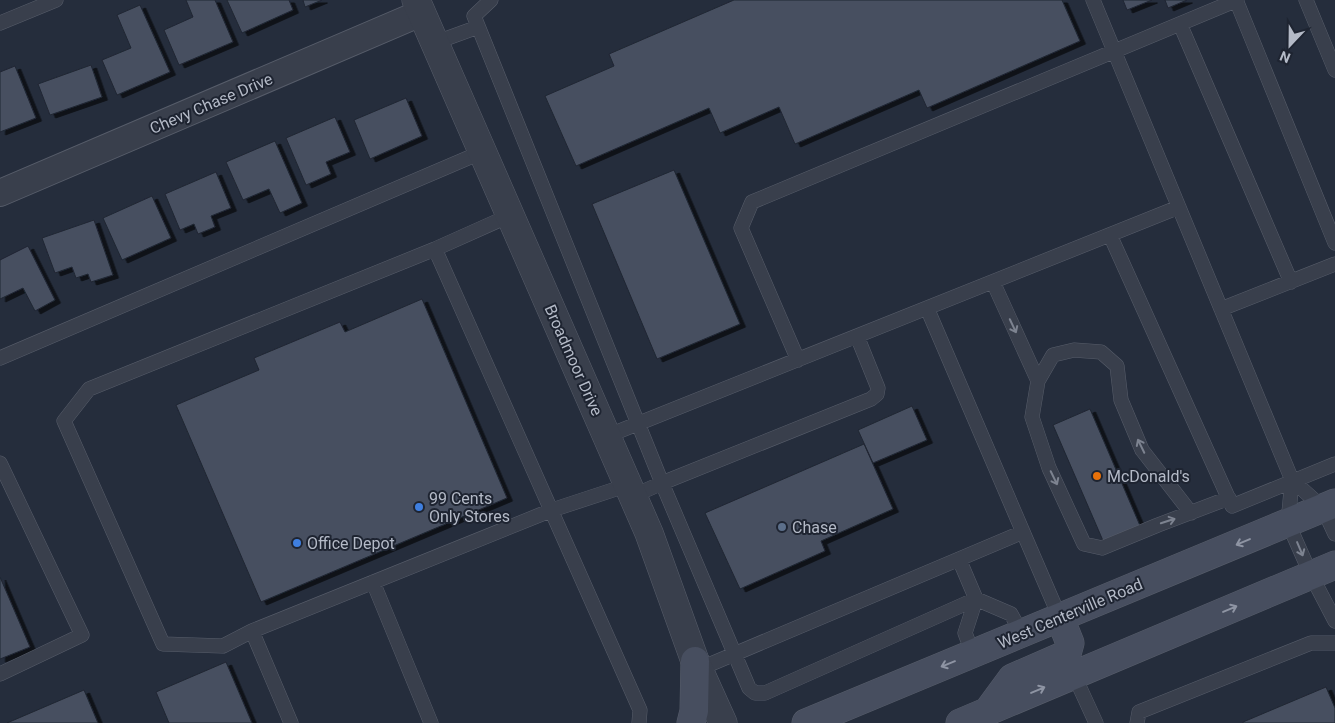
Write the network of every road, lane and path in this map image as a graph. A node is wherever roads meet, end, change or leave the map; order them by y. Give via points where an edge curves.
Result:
1 (56, 0) edge
2 (490, 0) edge
3 (1093, 0) edge
4 (1236, 0) edge
5 (1306, 0) edge
6 (418, 7) edge
7 (0, 23) edge
8 (1180, 24) junction
9 (478, 27) junction
10 (434, 43) junction
11 (1115, 52) junction
12 (1335, 70) edge
13 (482, 152) junction
14 (0, 193) edge
15 (1179, 207) junction
16 (511, 215) junction
17 (1110, 235) junction
18 (1335, 243) edge
19 (434, 249) junction
20 (1335, 264) edge
21 (992, 282) junction
22 (1291, 282) junction
23 (927, 308) junction
24 (1222, 310) junction
25 (857, 336) junction
26 (0, 358) edge
27 (798, 360) junction
28 (1038, 381) junction
29 (638, 424) junction
30 (607, 436) junction
31 (0, 462) edge
32 (1335, 464) edge
33 (1292, 480) junction
34 (662, 483) junction
35 (631, 490) junction
36 (1229, 498) junction
37 (1329, 506) edge
38 (552, 510) junction
39 (1191, 513) junction
40 (1288, 523) junction
41 (1023, 532) junction
42 (1335, 534) edge
43 (959, 559) junction
44 (1323, 570) edge
45 (373, 582) junction
46 (976, 599) junction
47 (1060, 618) junction
48 (1335, 621) edge
49 (252, 631) junction
50 (1022, 634) junction
51 (1335, 643) edge
52 (735, 654) junction
53 (973, 654) junction
54 (697, 665) junction
55 (0, 674) edge
56 (1074, 675) junction
57 (988, 712) junction
58 (291, 723) edge
59 (431, 723) edge
60 (639, 723) edge
61 (691, 723) edge
62 (723, 723) edge
63 (806, 723) edge
64 (960, 723) edge
65 (1096, 723) edge
66 (1137, 723) edge

1 - 7 lane
2 - 9 lane via 474,16
3 - 11 lane
4 - 8 lane
4 - 18 lane
5 - 12 lane
6 - 10 street, Broadmoor Drive
6 - 14 street, Chevy Chase Drive
8 - 11 lane
8 - 22 lane
9 - 10 lane
9 - 29 lane
10 - 13 street, Broadmoor Drive
11 - 15 lane
11 - 27 lane via 752,202 741,228
13 - 16 street, Broadmoor Drive
13 - 26 lane
15 - 17 lane
15 - 24 lane
16 - 19 lane
16 - 30 street, Broadmoor Drive
17 - 21 lane
17 - 36 lane
19 - 38 lane
19 - 49 lane via 89,389 64,421 163,644 223,646
20 - 22 lane
21 - 23 lane
21 -> 28 lane
22 - 24 lane
23 - 25 lane
23 - 41 lane
24 - 33 lane
25 - 27 lane
25 - 34 lane via 878,388 877,394
27 - 29 lane
39 -> 28 lane via 1142,450 1120,400 1117,366 1101,352 1074,350 1053,355
28 -> 39 lane via 1032,417 1049,468 1084,544 1102,548
29 - 30 lane
29 - 34 lane
30 - 35 street, Broadmoor Drive
31 - 55 lane via 82,635
32 - 33 lane
33 - 36 lane via 1232,506
33 - 37 lane
33 - 40 lane
34 - 35 lane
34 - 52 lane
35 - 38 lane
35 - 54 street, Broadmoor Drive
36 - 39 lane
37 - 40 main road, West Centerville Road
37 - 42 lane
38 - 45 lane
38 - 60 lane via 640,710
40 -> 44 lane
40 -> 47 main road, West Centerville Road
41 - 43 lane
41 - 47 lane
43 - 46 lane
43 - 52 lane
44 - 48 lane
56 -> 44 main road
45 - 49 lane
45 - 59 lane
46 - 50 lane via 1011,614
46 - 52 lane via 765,693 755,693 748,688
46 - 53 lane via 965,633
47 - 50 main road, West Centerville Road
47 - 57 main road via 1070,643 1067,654 1012,678
49 - 58 lane
50 - 53 main road, West Centerville Road
51 - 66 lane via 1311,643 1139,712
52 - 54 lane
53 -> 63 main road, West Centerville Road
54 - 61 main road
54 - 62 street, Broadmoor Drive
57 -> 56 main road
56 - 65 lane
57 - 64 main road

